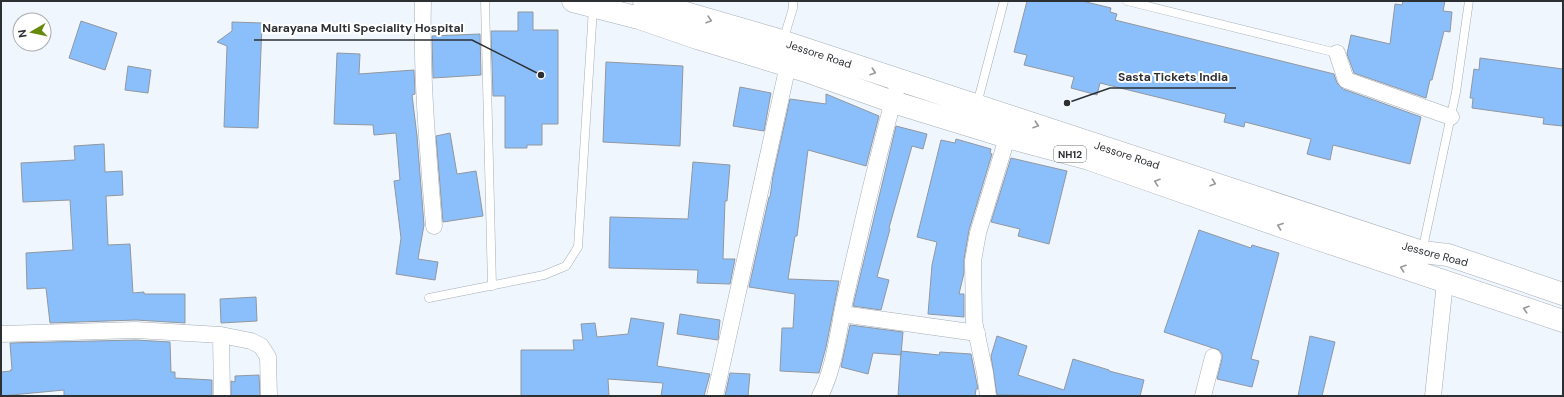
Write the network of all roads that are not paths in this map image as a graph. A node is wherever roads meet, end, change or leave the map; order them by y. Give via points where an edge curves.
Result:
1 (423, 1) edge
2 (485, 1) edge
3 (644, 1) edge
4 (793, 1) edge
5 (1004, 1) edge
6 (1127, 1) edge
7 (1469, 1) edge
8 (586, 3) edge
9 (783, 42) junction
10 (1337, 53) joint
11 (788, 66) junction
12 (899, 80) junction
13 (892, 102) junction
14 (977, 105) junction
15 (1451, 117) junction
16 (1010, 127) junction
17 (434, 226) dead end
18 (1422, 252) junction
19 (1445, 282) junction
20 (492, 286) junction
21 (1563, 294) edge
22 (429, 298) dead end
23 (842, 314) junction
24 (1563, 321) edge
25 (976, 333) junction
26 (1, 334) edge
27 (221, 335) junction
28 (1213, 358) dead end
29 (222, 396) edge
30 (269, 396) edge
31 (716, 396) edge
32 (820, 396) edge
33 (988, 396) edge
34 (1204, 396) edge
35 (1433, 396) edge

1 - 17 street via 426,125
2 - 20 lane
3 -> 9 highway, Jessore Road / NH12 via 686,10
4 - 9 lane
5 - 14 lane
6 - 10 lane
7 - 15 lane
8 - 11 highway, NH12
8 - 20 lane via 578,246 566,266 544,276
9 -> 12 highway, Jessore Road / NH12
10 - 15 street via 1346,80
11 - 13 highway, NH12
11 - 31 street
12 - 13 street
12 - 14 highway, Jessore Road / NH12
13 - 16 highway, NH12
13 - 23 street
14 - 16 highway, Jessore Road / NH12
15 - 18 lane
16 -> 18 highway, Jessore Road / NH12
19 -> 16 highway, NH12 via 1089,159
16 - 25 street via 978,233 973,275
18 - 21 highway, Jessore Road / NH12 via 1448,255
24 -> 19 highway, NH12
19 - 35 street
20 - 22 lane
23 - 25 street
23 - 32 street via 831,367
25 - 33 street
26 - 27 street via 136,330
27 - 29 street
27 - 30 street via 261,346 268,357
28 - 34 street

